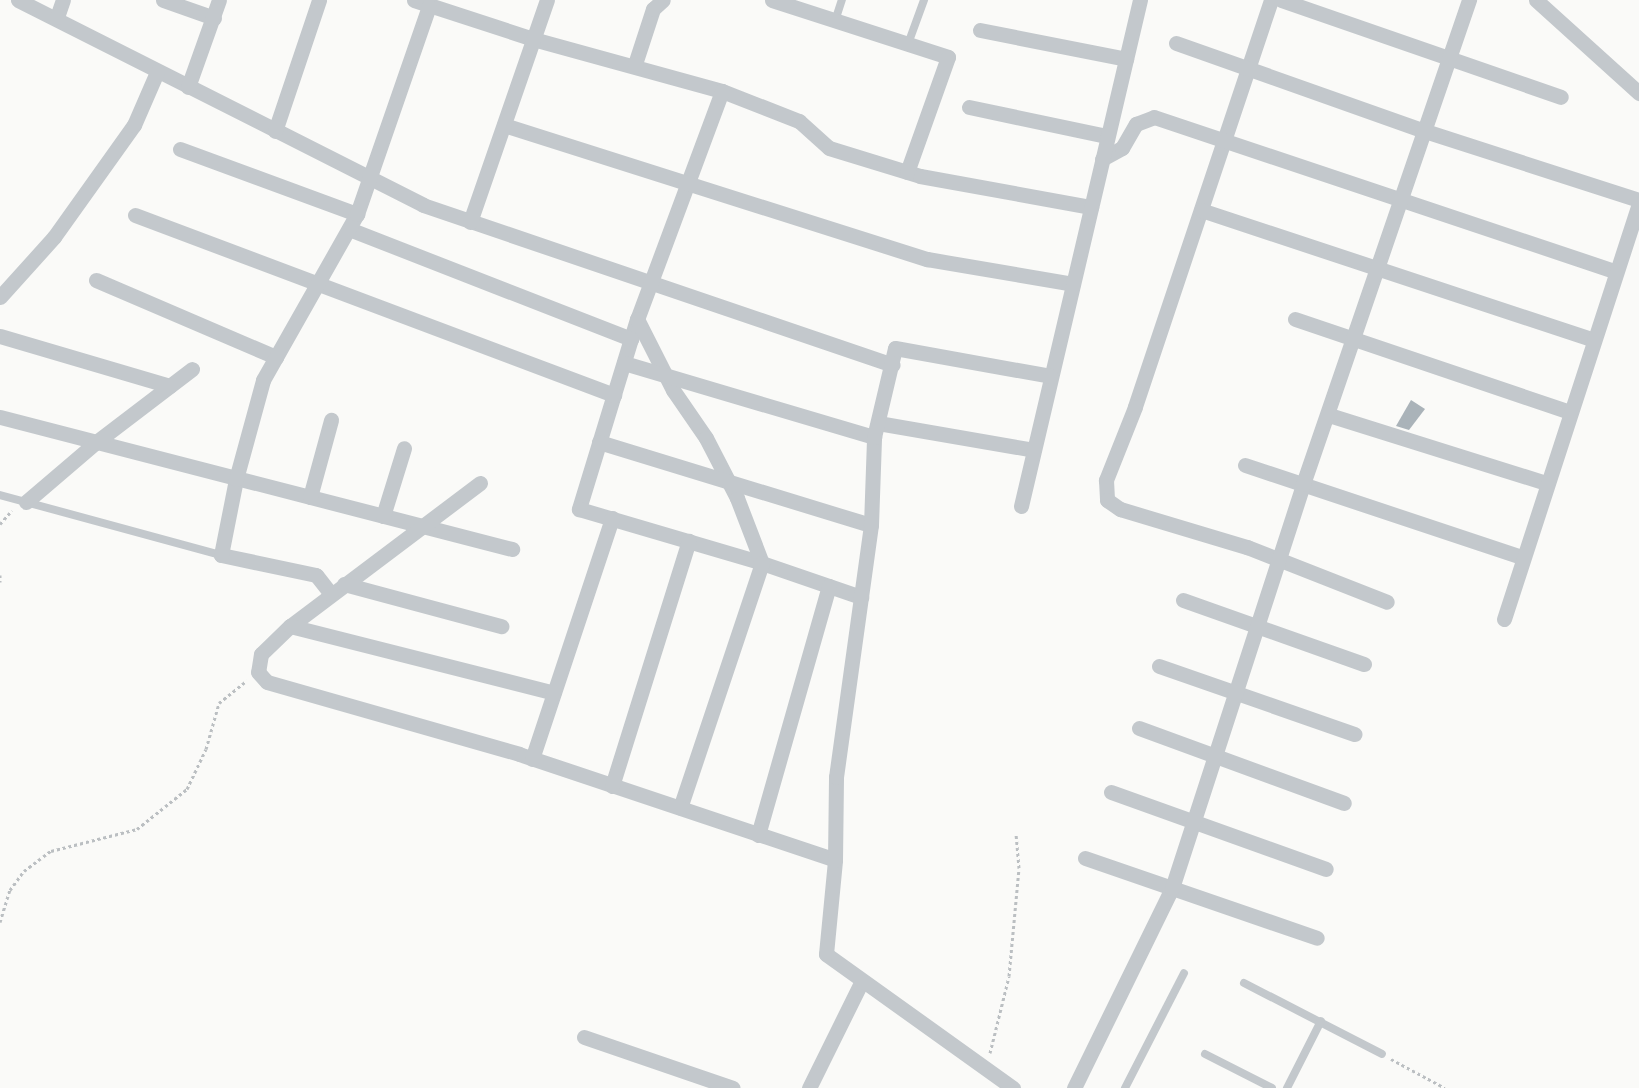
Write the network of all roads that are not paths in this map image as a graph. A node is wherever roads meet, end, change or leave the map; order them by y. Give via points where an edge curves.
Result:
1 (18, 0) edge
2 (63, 0) edge
3 (163, 0) edge
4 (219, 0) edge
5 (319, 0) edge
6 (414, 0) edge
7 (547, 0) edge
8 (663, 0) edge
9 (771, 0) edge
10 (842, 0) edge
11 (924, 0) edge
12 (1140, 0) edge
13 (1271, 0) edge
14 (1281, 0) edge
15 (1469, 0) edge
16 (1536, 0) edge
17 (429, 6) junction
18 (57, 17) junction
19 (214, 18) junction
20 (835, 21) junction
21 (980, 30) dead end
22 (533, 39) junction
23 (1176, 43) dead end
24 (908, 44) junction
25 (1126, 59) junction
26 (1450, 59) junction
27 (635, 64) junction
28 (1245, 69) junction
29 (157, 72) junction
30 (188, 87) junction
31 (722, 91) junction
32 (1639, 93) edge
33 (1561, 97) dead end
34 (969, 107) dead end
35 (504, 125) junction
36 (1425, 130) junction
37 (275, 131) junction
38 (1107, 136) junction
39 (1222, 140) junction
40 (180, 149) dead end
41 (1102, 159) junction
42 (907, 172) junction
43 (372, 180) junction
44 (685, 183) junction
45 (1400, 201) junction
46 (1639, 202) edge
47 (1091, 207) junction
48 (1201, 210) junction
49 (357, 214) junction
50 (135, 215) dead end
51 (470, 222) junction
52 (349, 229) junction
53 (1377, 271) junction
54 (1616, 272) junction
55 (96, 280) dead end
56 (318, 283) junction
57 (651, 283) junction
58 (1073, 284) junction
59 (0, 297) edge
60 (637, 319) junction
61 (1294, 319) dead end
62 (0, 336) edge
63 (631, 339) junction
64 (1593, 340) junction
65 (1355, 341) junction
66 (276, 357) junction
67 (624, 363) junction
68 (891, 364) junction
69 (192, 369) dead end
70 (666, 375) junction
71 (1051, 376) junction
72 (170, 386) junction
73 (614, 395) junction
74 (1569, 412) junction
75 (1329, 415) junction
76 (0, 417) edge
77 (331, 420) dead end
78 (876, 430) junction
79 (600, 442) junction
80 (95, 443) junction
81 (404, 448) dead end
82 (1034, 450) junction
83 (1245, 465) dead end
84 (236, 479) junction
85 (728, 481) junction
86 (480, 483) dead end
87 (1546, 483) junction
88 (1303, 484) junction
89 (0, 495) edge
90 (310, 497) junction
91 (26, 502) junction
92 (1020, 506) dead end
93 (383, 516) junction
94 (612, 518) junction
95 (871, 525) junction
96 (421, 526) junction
97 (689, 541) junction
98 (512, 549) dead end
99 (221, 555) junction
100 (1521, 557) junction
101 (1278, 561) junction
102 (762, 563) junction
103 (344, 584) junction
104 (829, 586) junction
105 (331, 594) junction
106 (861, 597) junction
107 (1183, 600) dead end
108 (1387, 602) dead end
109 (1504, 619) dead end
110 (290, 626) junction
111 (501, 626) dead end
112 (1257, 627) junction
113 (1364, 664) dead end
114 (1159, 666) dead end
115 (1236, 692) junction
116 (554, 693) junction
117 (1139, 728) dead end
118 (1354, 734) dead end
119 (1216, 754) junction
120 (532, 759) junction
121 (612, 786) junction
122 (1111, 792) dead end
123 (1344, 803) dead end
124 (680, 808) junction
125 (1194, 821) junction
126 (758, 835) junction
127 (1084, 858) dead end
128 (835, 860) junction
129 (1326, 869) dead end
130 (1172, 888) junction
131 (1317, 938) dead end
132 (1184, 973) dead end
133 (861, 983) junction
134 (1244, 983) dead end
135 (1321, 1021) junction
136 (584, 1037) dead end
137 (1205, 1054) dead end
138 (1382, 1054) road end
139 (733, 1088) edge
140 (809, 1088) edge
141 (1013, 1088) edge
142 (1074, 1088) edge
143 (1125, 1088) edge
144 (1272, 1088) edge
145 (1287, 1088) edge

1 - 18 street
2 - 18 street
3 - 19 street
4 - 19 street
5 - 37 street
6 - 17 street
7 - 22 street
8 - 27 street via 653,9
9 - 20 street
10 - 20 lane
11 - 24 lane
12 - 25 street
13 - 28 street
14 - 26 street
15 - 26 street
16 - 32 street
17 - 22 street
17 - 43 street
18 - 29 street
19 - 30 street
20 - 24 street
21 - 25 street
22 - 27 street
22 - 35 street
23 - 28 street
24 - 42 street via 948,57
25 - 38 street
26 - 33 street
26 - 36 street
27 - 31 street
28 - 36 street
28 - 39 street
29 - 30 street
29 - 59 street via 127,134 54,237
30 - 37 street
31 - 42 street via 799,122 829,148
31 - 44 street
34 - 38 street
35 - 44 street
35 - 51 street
36 - 45 street
36 - 46 street
37 - 43 street
38 - 41 street
39 - 41 street via 1154,117 1137,124 1122,148
39 - 45 street
39 - 48 street
40 - 49 street
41 - 47 street
42 - 47 street
43 - 49 street
43 - 51 street
44 - 57 street
44 - 58 street via 927,259
45 - 53 street
45 - 54 street
46 - 54 street
47 - 58 street
48 - 53 street
48 - 101 street via 1106,480 1107,501 1120,509 1247,547
49 - 52 street
50 - 56 street
51 - 57 street
52 - 56 street
52 - 63 street
53 - 64 street
53 - 65 street
54 - 64 street
55 - 66 street
56 - 66 street
56 - 73 street
57 - 60 street
57 - 68 street
58 - 71 street
60 - 63 street
60 - 70 street
61 - 65 street
62 - 72 street
63 - 67 street
64 - 74 street
65 - 74 street
65 - 75 street
66 - 84 street via 263,380
67 - 70 street
67 - 73 street
68 - 71 street via 895,348
68 - 78 street
69 - 72 street
70 - 78 street
70 - 85 street
71 - 82 street
72 - 80 street
73 - 79 street
74 - 87 street
75 - 87 street
75 - 88 street
76 - 80 street
77 - 90 street
78 - 82 street
78 - 95 street
79 - 85 street
79 - 94 street via 579,509
80 - 84 street
80 - 91 street
81 - 93 street
82 - 92 street
83 - 88 street
84 - 90 street
84 - 99 street
85 - 95 street
85 - 102 street
86 - 96 street
87 - 100 street
88 - 100 street
88 - 101 street
89 - 91 lane
90 - 93 street
91 - 99 lane
93 - 96 street
94 - 97 street
94 - 116 street
95 - 106 street
96 - 98 street
96 - 103 street
97 - 102 street
97 - 121 street
99 - 105 street via 316,574
100 - 109 street
101 - 108 street
101 - 112 street
102 - 104 street
102 - 124 street
103 - 105 street
103 - 111 street
104 - 106 street
104 - 126 street
105 - 110 street
106 - 128 street via 836,777
107 - 112 street
110 - 116 street
110 - 120 street via 261,654 258,672 267,682
112 - 113 street
112 - 115 street
114 - 115 street
115 - 118 street
115 - 119 street
116 - 120 street
117 - 119 street
119 - 123 street
119 - 125 street
120 - 121 street
121 - 124 street
122 - 125 street
124 - 126 street
125 - 129 street
125 - 130 street
126 - 128 street
127 - 130 street
128 - 133 street via 826,954
130 - 131 street
130 - 142 street
132 - 143 lane
133 - 140 street
133 - 141 street
134 - 135 lane
135 - 138 lane
135 - 145 lane
136 - 139 street
137 - 144 lane

